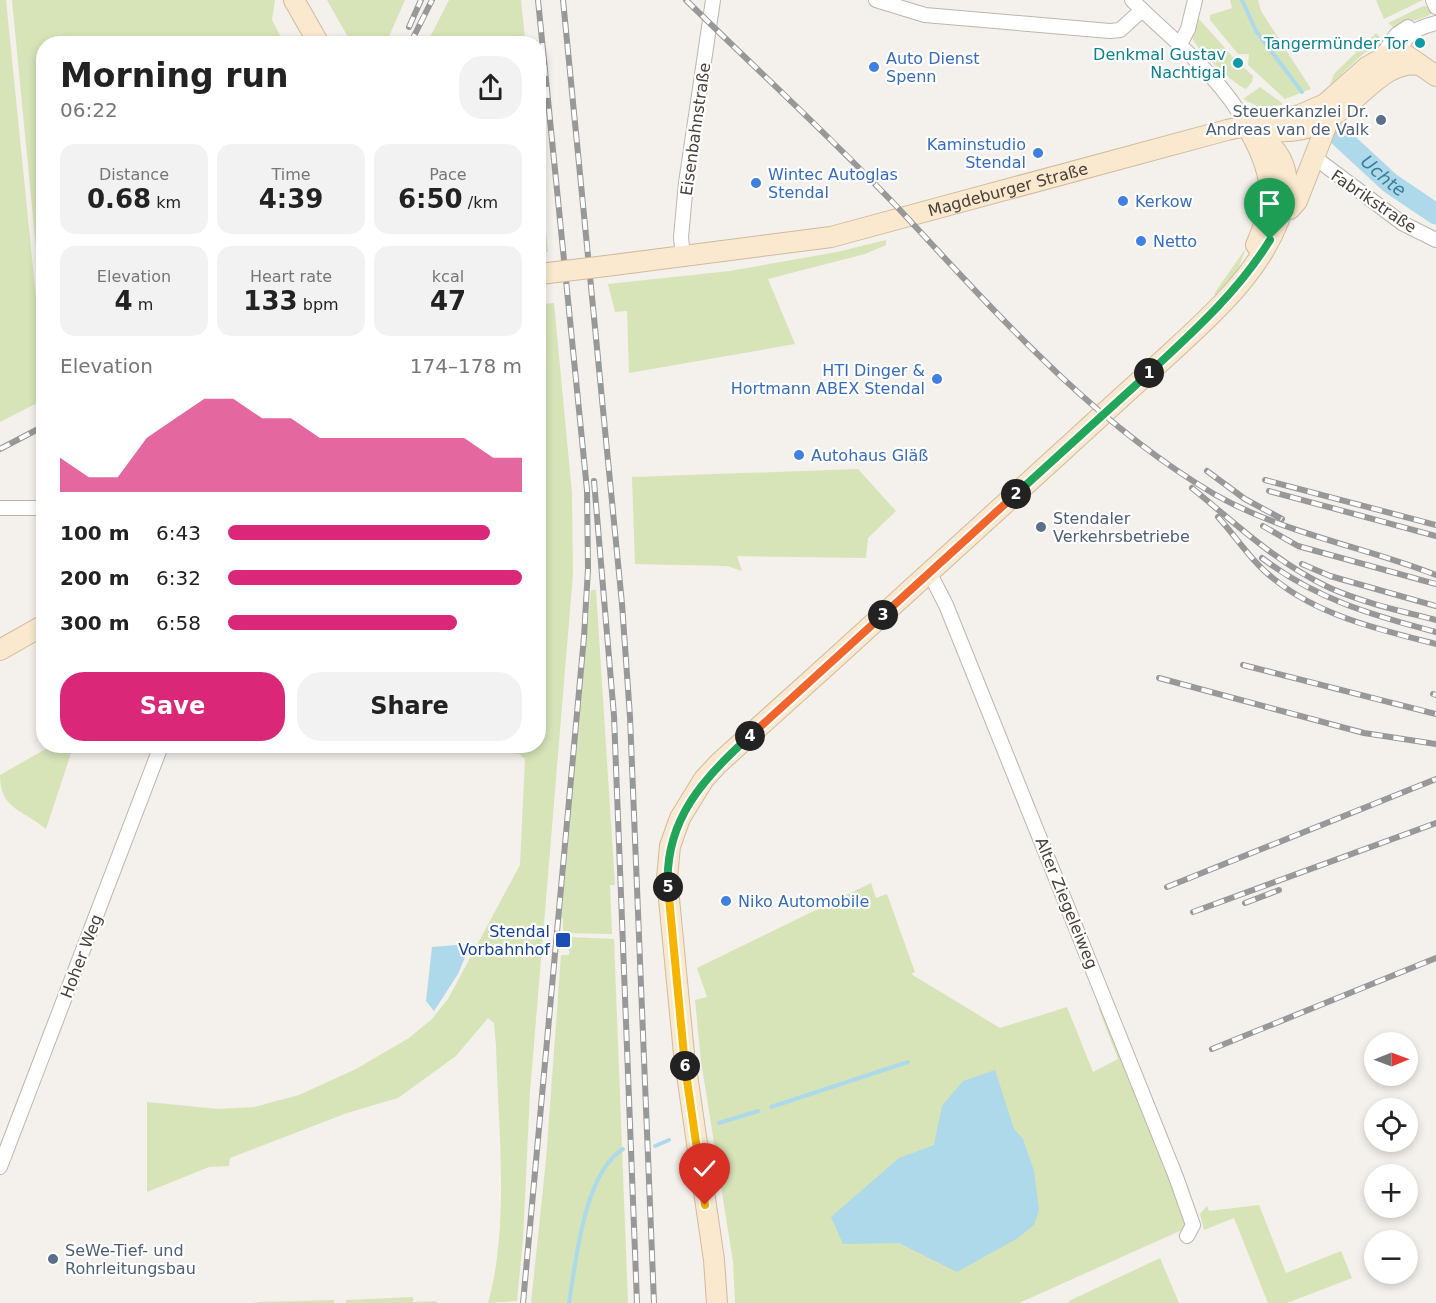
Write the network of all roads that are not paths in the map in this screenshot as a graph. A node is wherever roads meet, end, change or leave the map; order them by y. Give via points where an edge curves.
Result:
1 (294, 0) edge
2 (713, 0) edge
3 (876, 0) edge
4 (1195, 0) edge
5 (1433, 0) edge
6 (1137, 5) edge
7 (1436, 7) edge
8 (1436, 23) edge
9 (314, 36) edge
10 (1179, 46) junction
11 (1390, 60) junction
12 (1430, 71) edge
13 (1329, 119) junction
14 (1246, 126) junction
15 (1314, 157) junction
16 (1276, 204) junction
17 (1436, 240) edge
18 (683, 258) junction
19 (546, 273) edge
20 (0, 508) edge
21 (36, 508) edge
22 (929, 573) junction
23 (36, 630) edge
24 (0, 650) edge
25 (158, 753) edge
26 (0, 1167) edge
27 (1188, 1236) dead end
28 (717, 1303) edge

1 - 9 main road
2 - 18 street, Eisenbahnstraße via 686,183
3 - 6 street via 925,15 1110,32 1125,26
4 - 10 street
5 - 7 street
6 - 10 street
8 - 11 street via 1412,32
10 - 14 street via 1229,99
11 - 12 main road via 1411,57
11 - 13 main road
11 - 14 main road via 1318,108
13 - 14 main road, Magdeburger Straße via 1312,128 1290,132
13 - 15 main road
14 - 16 main road via 1269,140 1281,158 1286,183
14 - 18 main road, Magdeburger Straße via 855,232
15 - 16 main road via 1297,201 1290,209
15 - 17 street, Fabrikstraße via 1402,223
16 - 22 main road via 1270,240 1212,314
18 - 19 main road, Magdeburger Straße, bridge
20 - 21 street
22 - 27 street, Alter Ziegeleiweg via 946,605 1192,1217 1192,1233
22 - 28 main road via 720,763 696,791 677,825 668,860 668,894 682,1043
23 - 24 main road
25 - 26 street, Hoher Weg

